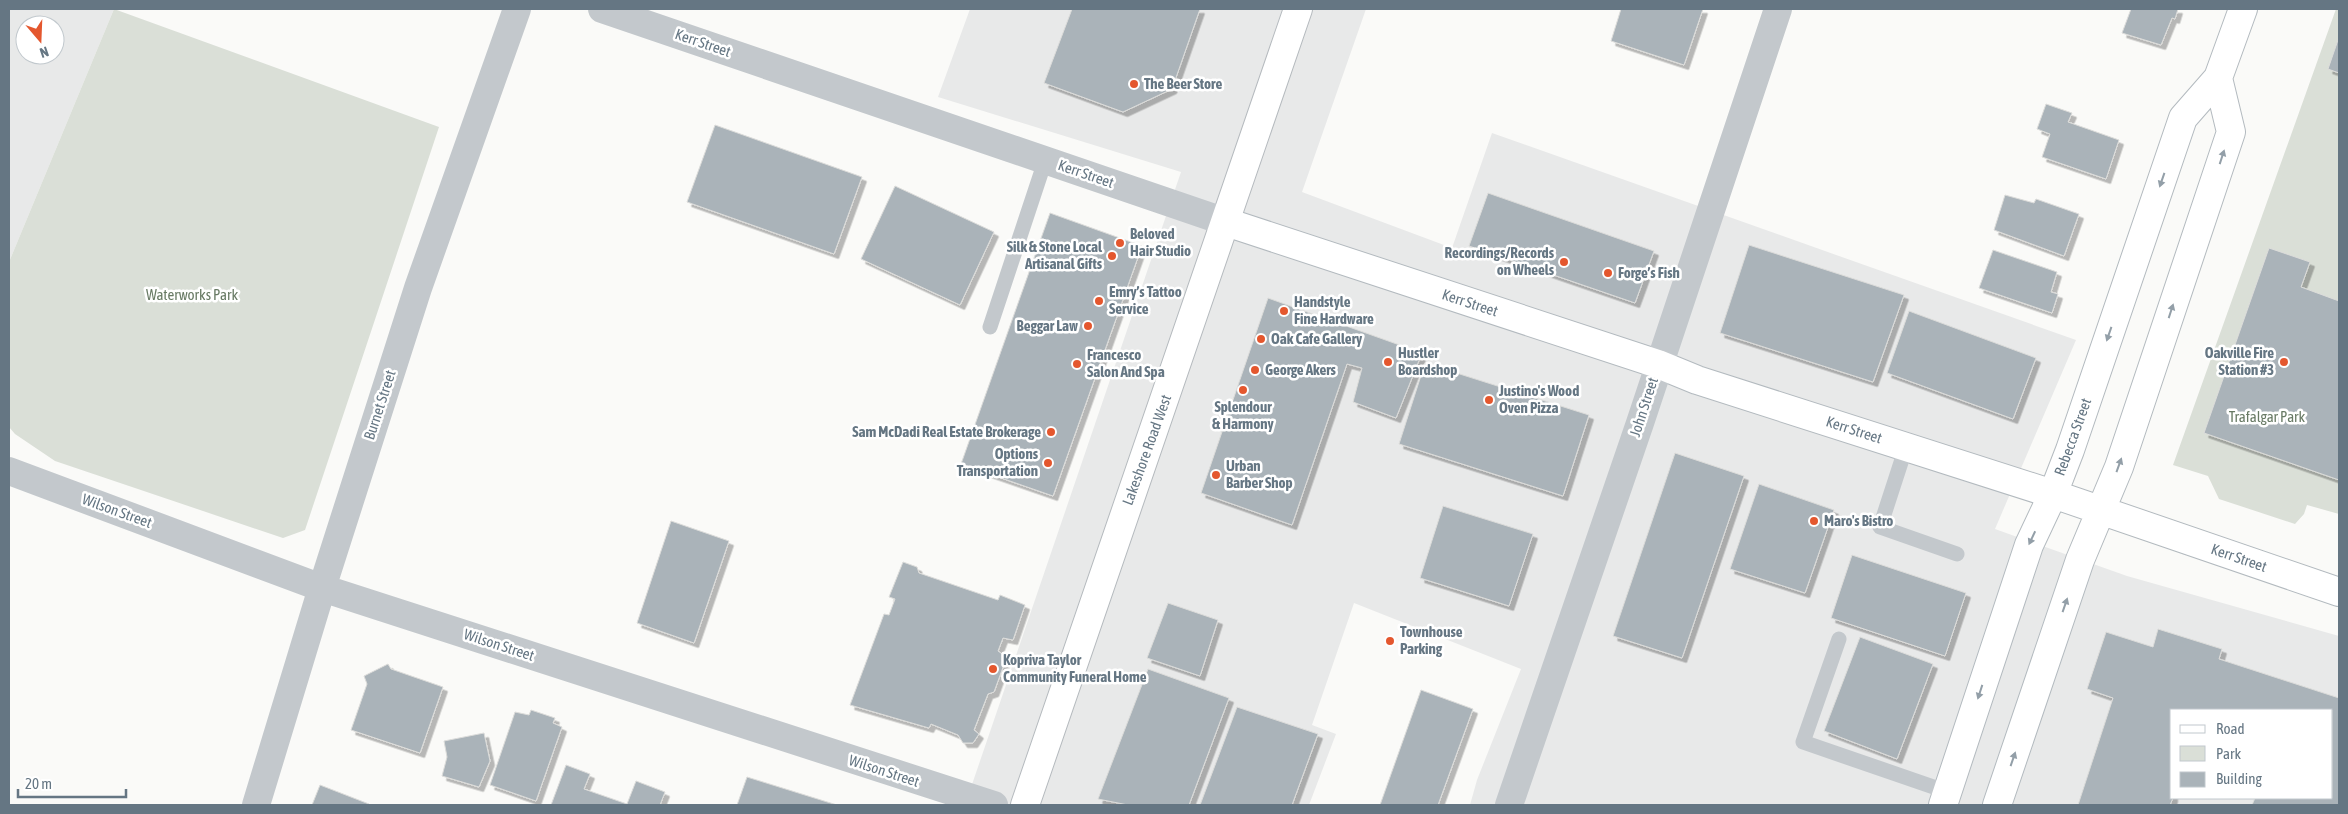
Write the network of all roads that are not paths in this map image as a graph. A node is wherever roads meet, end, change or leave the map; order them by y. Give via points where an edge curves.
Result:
1 (517, 9) edge
2 (602, 9) edge
3 (1298, 9) edge
4 (1778, 9) edge
5 (2243, 9) edge
6 (2218, 78) junction
7 (1045, 161) junction
8 (1226, 222) junction
9 (990, 327) dead end
10 (1658, 364) junction
11 (1906, 447) junction
12 (9, 471) edge
13 (2053, 494) junction
14 (2102, 511) junction
15 (1957, 554) dead end
16 (322, 588) junction
17 (2339, 592) edge
18 (1839, 639) dead end
19 (1946, 798) edge
20 (256, 805) edge
21 (994, 805) edge
22 (1025, 805) edge
23 (1508, 805) edge
24 (1997, 805) edge

1 - 16 street, Burnet Street via 418,288
2 - 7 street, Kerr Street
3 - 8 main road, Lakeshore Road West
4 - 10 street, John Street
5 - 6 main road, Rebecca Street
6 -> 13 main road, Rebecca Street via 2183,118
14 -> 6 main road via 2231,132
7 - 8 street, Kerr Street
7 - 9 lane
8 - 10 main road, Kerr Street
8 - 22 main road, Lakeshore Road West
10 - 11 main road, Kerr Street via 1697,380
10 - 23 street, John Street
11 - 13 main road, Kerr Street
11 - 15 lane via 1880,527
12 - 16 street, Wilson Street
13 - 14 main road, Kerr Street
13 -> 19 main road, Rebecca Street via 2029,545
14 - 17 main road, Kerr Street
24 -> 14 main road via 2080,560
16 - 20 street, Burnet Street
16 - 21 street, Wilson Street
18 - 19 lane via 1804,742

